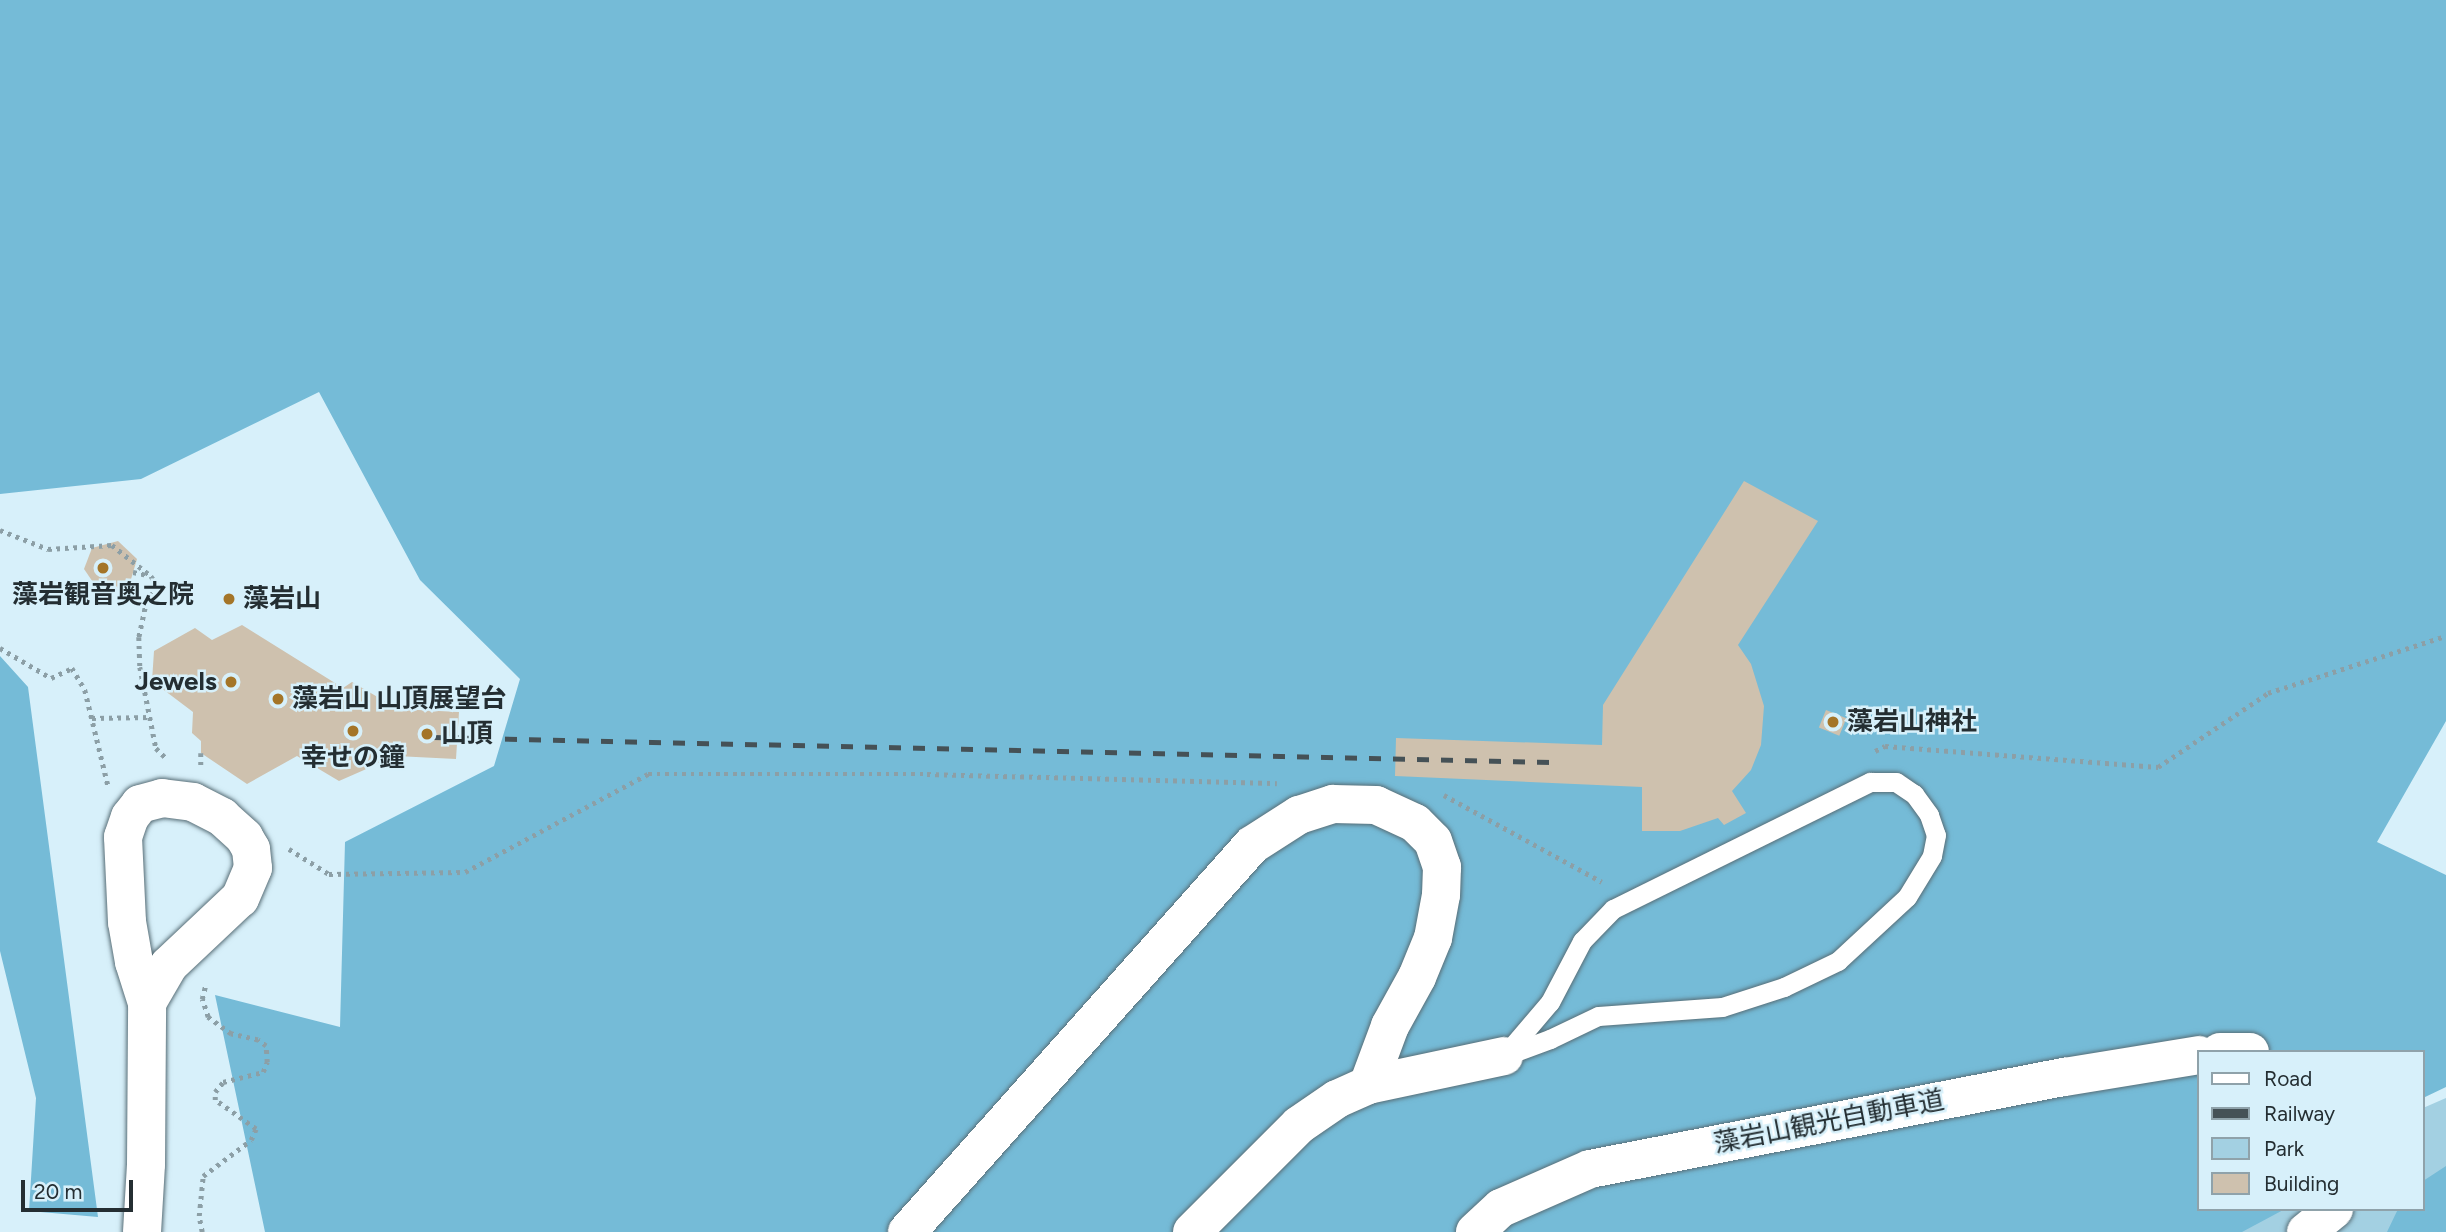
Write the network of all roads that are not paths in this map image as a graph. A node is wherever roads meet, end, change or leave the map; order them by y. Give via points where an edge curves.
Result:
1 (147, 1003) junction
2 (2198, 1055) edge
3 (1504, 1056) junction
4 (1368, 1085) junction
5 (2332, 1211) edge
6 (142, 1232) edge
7 (907, 1232) edge
8 (1192, 1232) edge
9 (1475, 1232) edge
10 (2306, 1232) edge

1 - 1 street via 177,956 240,898 253,868 244,837 222,817 193,802 162,798 140,804 123,837 124,893 134,962
1 - 6 street
2 - 9 street, 藻岩山観光自動車道 via 1590,1169 1501,1208
3 - 3 lane via 1550,1002 1582,941 1613,909 1870,782 1896,782 1914,794 1929,815 1936,835 1932,856 1907,897 1838,961 1784,987 1722,1007 1598,1016
3 - 4 street
4 - 7 street via 1390,1026 1433,938 1442,867 1433,841 1415,823 1376,805 1333,804 1299,815 1252,845
4 - 8 street via 1299,1125
5 - 10 street

